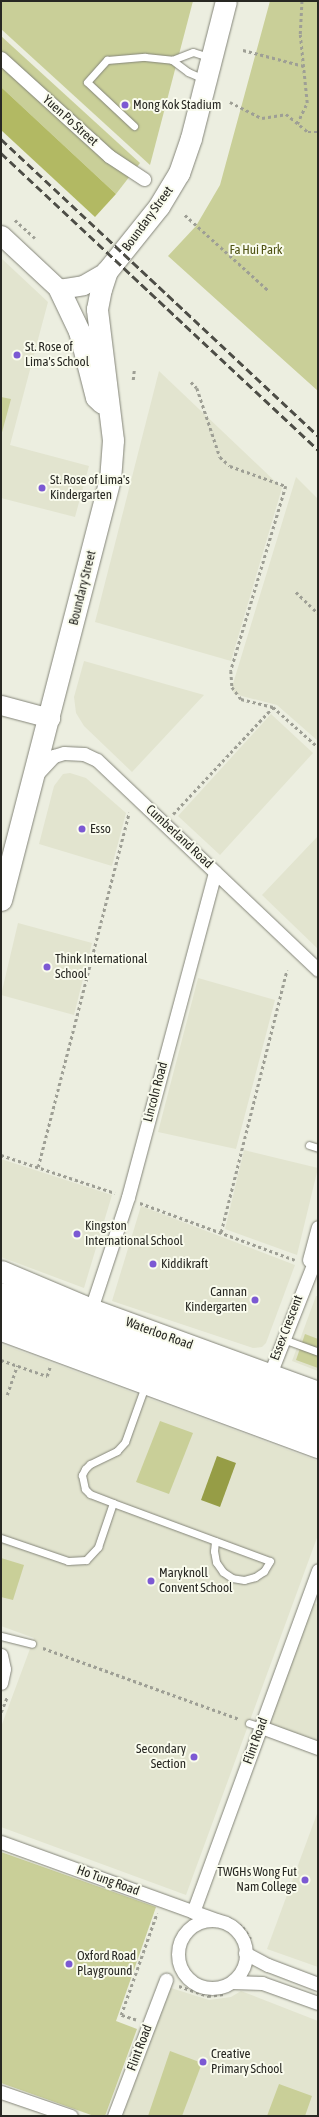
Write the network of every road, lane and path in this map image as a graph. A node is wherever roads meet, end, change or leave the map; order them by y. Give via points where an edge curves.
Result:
1 (226, 1) edge
2 (302, 1) edge
3 (243, 50) dead end
4 (1, 58) edge
5 (212, 58) junction
6 (172, 60) junction
7 (304, 66) junction
8 (206, 80) junction
9 (230, 102) dead end
10 (297, 124) junction
11 (134, 126) dead end
12 (318, 132) edge
13 (144, 179) dead end
14 (184, 215) dead end
15 (15, 220) dead end
16 (1, 235) edge
17 (35, 238) dead end
18 (107, 271) junction
19 (59, 289) junction
20 (268, 290) dead end
21 (134, 370) dead end
22 (133, 380) dead end
23 (191, 382) dead end
24 (110, 412) junction
25 (296, 592) dead end
26 (318, 613) edge
27 (1, 705) edge
28 (273, 708) junction
29 (50, 718) junction
30 (318, 747) edge
31 (31, 782) junction
32 (129, 812) dead end
33 (172, 815) dead end
34 (215, 872) junction
35 (1, 900) edge
36 (287, 970) dead end
37 (318, 970) edge
38 (309, 1145) dead end
39 (318, 1148) edge
40 (1, 1155) edge
41 (38, 1167) junction
42 (117, 1194) dead end
43 (139, 1202) dead end
44 (318, 1227) edge
45 (221, 1232) junction
46 (318, 1252) edge
47 (298, 1261) dead end
48 (1, 1271) edge
49 (305, 1282) junction
50 (1, 1294) edge
51 (91, 1309) junction
52 (1, 1312) edge
53 (1, 1330) edge
54 (283, 1339) junction
55 (318, 1352) edge
56 (1, 1360) edge
57 (17, 1366) junction
58 (270, 1374) junction
59 (46, 1376) dead end
60 (146, 1384) junction
61 (7, 1395) dead end
62 (315, 1412) edge
63 (318, 1447) edge
64 (113, 1503) junction
65 (1, 1538) edge
66 (215, 1541) junction
67 (318, 1570) edge
68 (314, 1597) edge
69 (1, 1636) edge
70 (32, 1644) joint
71 (1, 1655) edge
72 (1, 1683) edge
73 (255, 1725) junction
74 (318, 1748) edge
75 (1, 1842) edge
76 (160, 1906) dead end
77 (193, 1912) junction
78 (220, 1918) junction
79 (249, 1948) junction
80 (166, 1980) dead end
81 (232, 1982) junction
82 (318, 1984) edge
83 (318, 2003) edge
84 (149, 2024) junction
85 (1, 2092) edge
86 (72, 2116) edge
87 (114, 2116) edge

1 - 5 main road, Boundary Street
2 - 7 path via 300,34
3 - 7 path
4 - 13 street, Yuen Po Street via 109,156
5 - 6 lane via 193,52
5 - 8 main road, Boundary Street
6 - 8 lane via 188,72
6 - 11 lane via 107,60 87,82
7 - 10 path via 308,103
8 - 18 main road, Boundary Street via 185,158 170,192
9 - 10 path via 262,118 286,114
10 - 12 path via 308,132
14 - 20 path
15 - 17 path
16 - 19 main road
18 - 19 main road, Boundary Street via 82,284
18 - 24 main road, Boundary Street via 97,309
19 - 24 main road via 78,331 96,397
21 - 22 path
23 - 28 path via 197,388 220,457 230,466 286,486 231,671 232,687 241,700
24 - 29 main road, Boundary Street via 113,440 110,480
25 - 26 path
27 - 29 main road
28 - 30 path
28 - 33 path
29 - 31 main road, Boundary Street
31 - 34 street, Cumberland Road via 54,756 74,752 91,756
31 - 35 main road, Boundary Street
32 - 41 path
34 - 37 street, Cumberland Road
34 - 51 street, Lincoln Road via 128,1197
36 - 45 path
38 - 39 lane
40 - 41 path
41 - 42 path
43 - 45 path
44 - 49 street, Essex Crescent
45 - 47 path
46 - 49 street, Essex Crescent
48 - 51 main road, Waterloo Road
49 - 54 street, Essex Crescent
50 - 62 highway, Waterloo Road
51 - 58 main road, Waterloo Road
52 - 62 highway
53 - 60 main road
54 - 55 lane
54 - 58 street, Essex Crescent
56 - 57 path
57 - 59 path
57 - 61 path
58 - 62 main road, Waterloo Road
60 - 63 main road
60 - 64 lane via 125,1442 108,1458 90,1464 82,1475 85,1489 90,1494
64 - 65 lane via 98,1546 86,1560 68,1561
64 - 66 lane
66 - 66 lane via 222,1543 270,1561 264,1571 255,1577 244,1580 232,1578 223,1572 216,1562
67 - 68 street, Flint Road
68 - 73 street, Flint Road
69 - 70 lane
70 - 73 path
71 - 72 street via 4,1669
73 - 74 street
73 - 77 street, Flint Road via 249,1761
75 - 77 street, Ho Tung Road
76 - 84 path via 121,2015
77 - 78 street, Ho Tung Road
78 - 79 street via 233,1928
78 - 79 path via 243,1927
78 - 81 street via 195,1925 187,1932 178,1951 179,1962 183,1972 196,1985 215,1988
79 - 81 street via 243,1967
79 - 82 street via 268,1965
80 - 84 street, Flint Road
81 - 83 street via 262,1983
84 - 87 street, Flint Road
85 - 86 street

